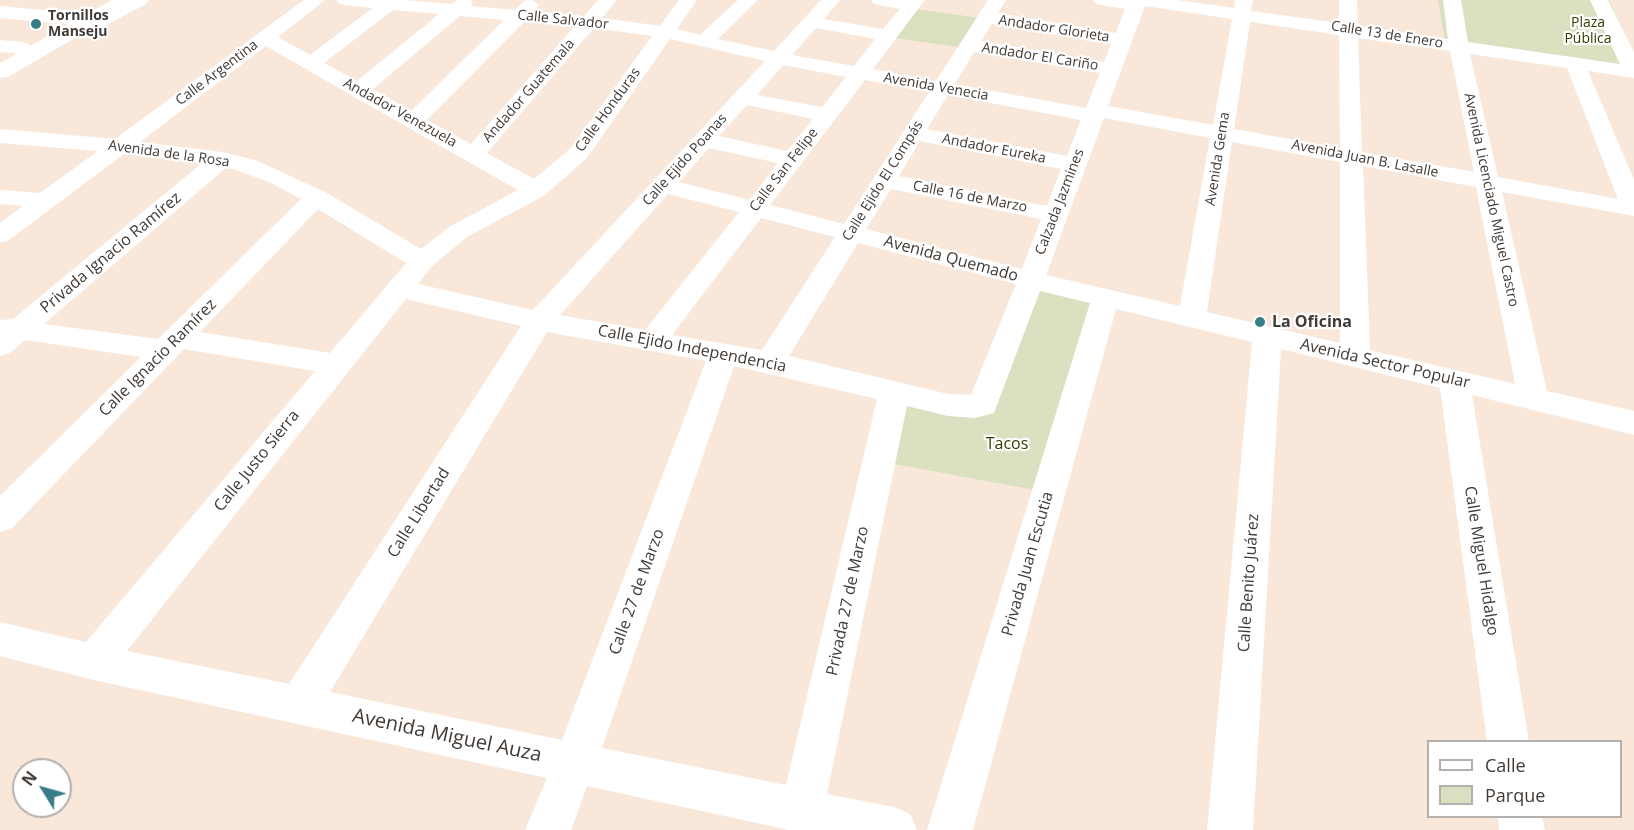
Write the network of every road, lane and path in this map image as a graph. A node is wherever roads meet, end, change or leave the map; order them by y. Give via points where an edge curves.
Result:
1 (106, 0) edge
2 (126, 0) edge
3 (140, 0) edge
4 (316, 0) edge
5 (345, 0) edge
6 (535, 0) edge
7 (608, 0) edge
8 (688, 0) edge
9 (748, 0) edge
10 (831, 0) edge
11 (880, 0) edge
12 (1102, 0) edge
13 (1348, 0) edge
14 (1452, 0) edge
15 (1599, 0) edge
16 (393, 2) edge
17 (1138, 2) edge
18 (914, 3) edge
19 (461, 5) edge
20 (1243, 7) edge
21 (991, 9) edge
22 (0, 12) edge
23 (519, 15) junction
24 (73, 19) junction
25 (812, 21) junction
26 (589, 22) junction
27 (1348, 29) junction
28 (663, 32) junction
29 (888, 36) junction
30 (63, 37) junction
31 (264, 37) junction
32 (705, 40) junction
33 (1122, 40) junction
34 (968, 45) junction
35 (0, 46) edge
36 (1459, 47) junction
37 (22, 48) junction
38 (778, 58) junction
39 (0, 61) edge
40 (311, 63) junction
41 (1575, 64) junction
42 (1111, 69) junction
43 (0, 72) edge
44 (1634, 72) edge
45 (859, 74) junction
46 (941, 88) junction
47 (358, 91) junction
48 (742, 98) junction
49 (1094, 113) junction
50 (827, 115) junction
51 (414, 120) junction
52 (1222, 132) junction
53 (914, 133) junction
54 (0, 136) edge
55 (704, 140) junction
56 (118, 146) junction
57 (474, 154) junction
58 (1351, 156) junction
59 (222, 159) junction
60 (793, 159) junction
61 (1075, 165) junction
62 (884, 180) junction
63 (1488, 183) junction
64 (663, 185) junction
65 (536, 190) junction
66 (0, 196) edge
67 (316, 197) junction
68 (44, 201) junction
69 (754, 209) junction
70 (1634, 209) edge
71 (1056, 215) junction
72 (851, 232) junction
73 (0, 235) edge
74 (422, 261) junction
75 (1031, 280) junction
76 (400, 289) junction
77 (1106, 297) junction
78 (1192, 318) junction
79 (539, 321) junction
80 (6, 334) edge
81 (1267, 336) junction
82 (652, 340) junction
83 (171, 344) junction
84 (724, 353) junction
85 (1355, 357) junction
86 (770, 362) junction
87 (335, 364) junction
88 (1454, 380) junction
89 (894, 392) junction
90 (1533, 399) junction
91 (983, 405) joint
92 (1634, 423) edge
93 (0, 518) edge
94 (0, 639) edge
95 (94, 662) junction
96 (299, 705) junction
97 (1508, 740) edge
98 (575, 763) junction
99 (802, 810) junction
100 (548, 830) edge
101 (894, 830) edge
102 (950, 830) edge
103 (1230, 830) edge

1 - 24 main road
2 - 30 main road
3 - 30 street
4 - 31 street, Calle Argentina
5 - 16 street, Calle Salvador
6 - 23 street
7 - 26 street, Andador Guatemala
8 - 28 street, Calle Honduras
9 - 32 street
10 - 25 street, Calle Ejido Poanas
11 - 18 street
12 - 17 street, Calle 13 de Enero
13 - 27 street
14 - 36 street, Avenida Licenciado Miguel Castro
15 - 44 street
16 - 19 street, Calle Salvador
16 - 40 street
17 - 20 street, Calle 13 de Enero
17 - 33 street, Calzada Jazmines
18 - 29 street, Calle San Felipe
19 - 23 street, Calle Salvador
19 - 47 street
20 - 27 street, Calle 13 de Enero
20 - 52 street, Avenida Gema
21 - 33 street, Andador Glorieta
21 - 34 street, Calle Ejido El Compás
22 - 24 street
23 - 26 street, Calle Salvador
23 - 51 street
24 - 37 main road
25 - 29 street
25 - 38 street, Calle Ejido Poanas
26 - 28 street, Calle Salvador
26 - 57 street, Andador Guatemala
27 - 36 street, Calle 13 de Enero
27 - 58 street
28 - 32 street, Calle Salvador
28 - 65 street, Calle Honduras via 579,153
29 - 45 street, Calle San Felipe
30 - 43 main road
31 - 40 street, Andador Venezuela
31 - 56 street, Calle Argentina
32 - 38 street, Calle Salvador
33 - 42 street, Calzada Jazmines
34 - 42 street, Andador El Cariño
34 - 46 street, Calle Ejido El Compás
35 - 37 street
36 - 41 street, Calle 13 de Enero
36 - 63 street, Avenida Licenciado Miguel Castro
37 - 39 main road
38 - 45 street, Avenida Venecia
38 - 48 street, Calle Ejido Poanas
40 - 47 street, Andador Venezuela
41 - 44 street, Calle 13 de Enero
41 - 70 street
42 - 49 street, Calzada Jazmines
45 - 46 street, Avenida Venecia
45 - 50 street, Calle San Felipe
46 - 49 street, Avenida Venecia
46 - 53 street, Calle Ejido El Compás
47 - 51 street, Andador Venezuela
48 - 50 street
48 - 55 street, Calle Ejido Poanas
49 - 52 street, Avenida Juan B. Lasalle
49 - 61 street, Calzada Jazmines
50 - 60 street, Calle San Felipe
51 - 57 street, Andador Venezuela
52 - 58 street, Avenida Juan B. Lasalle
52 - 78 street, Avenida Gema
53 - 61 street, Andador Eureka
53 - 62 street, Calle Ejido El Compás
54 - 56 street, Avenida de la Rosa
55 - 60 street
55 - 64 street, Calle Ejido Poanas
56 - 59 street, Avenida de la Rosa
56 - 68 street, Calle Argentina
57 - 65 street, Andador Venezuela
58 - 63 street, Avenida Juan B. Lasalle
58 - 85 street
59 - 67 street, Avenida de la Rosa via 277,177
59 - 80 street, Privada Ignacio Ramírez
60 - 69 street, Calle San Felipe
61 - 71 street, Calzada Jazmines
62 - 71 street, Calle 16 de Marzo
62 - 72 street, Calle Ejido El Compás
63 - 70 street, Avenida Juan B. Lasalle
63 - 90 street, Avenida Licenciado Miguel Castro
64 - 69 street, Avenida Quemado
64 - 79 street, Calle Ejido Poanas
65 - 74 street, Calle Honduras via 458,232
66 - 68 street
67 - 74 street, Avenida de la Rosa
67 - 83 street, Calle Ignacio Ramírez
68 - 73 street, Calle Argentina
69 - 72 street, Avenida Quemado
69 - 82 street, Calle San Felipe
71 - 75 street, Calzada Jazmines
72 - 75 street, Avenida Quemado
72 - 86 street, Calle Ejido El Compás
74 - 76 street, Calle Justo Sierra
75 - 77 street, Avenida Sector Popular
75 - 91 street, Calzada Jazmines
76 - 79 street, Calle Ejido Independencia
76 - 87 street, Calle Justo Sierra
77 - 78 street, Avenida Sector Popular
77 - 102 street, Privada Juan Escutia
78 - 81 street, Avenida Sector Popular
79 - 82 street, Calle Ejido Independencia
79 - 96 street, Calle Libertad
80 - 83 street
81 - 85 street, Avenida Sector Popular
81 - 103 street, Calle Benito Juárez
82 - 84 street, Calle Ejido Independencia
83 - 87 street
83 - 93 street, Calle Ignacio Ramírez
84 - 86 street, Calle Ejido Independencia
84 - 98 street, Calle 27 de Marzo
85 - 88 street, Avenida Sector Popular
86 - 89 street, Calle Ejido Independencia
87 - 95 street, Calle Justo Sierra
88 - 90 street, Avenida Sector Popular
88 - 97 street, Calle Miguel Hidalgo
89 - 91 street, Calle Ejido Independencia via 948,405
89 - 99 street, Privada 27 de Marzo
90 - 92 street, Avenida Sector Popular
94 - 95 street, Avenida Miguel Auza
95 - 96 street, Avenida Miguel Auza
96 - 98 street, Avenida Miguel Auza
98 - 99 street, Avenida Miguel Auza
98 - 100 street, Calle 27 de Marzo
99 - 101 street, Avenida Miguel Auza

